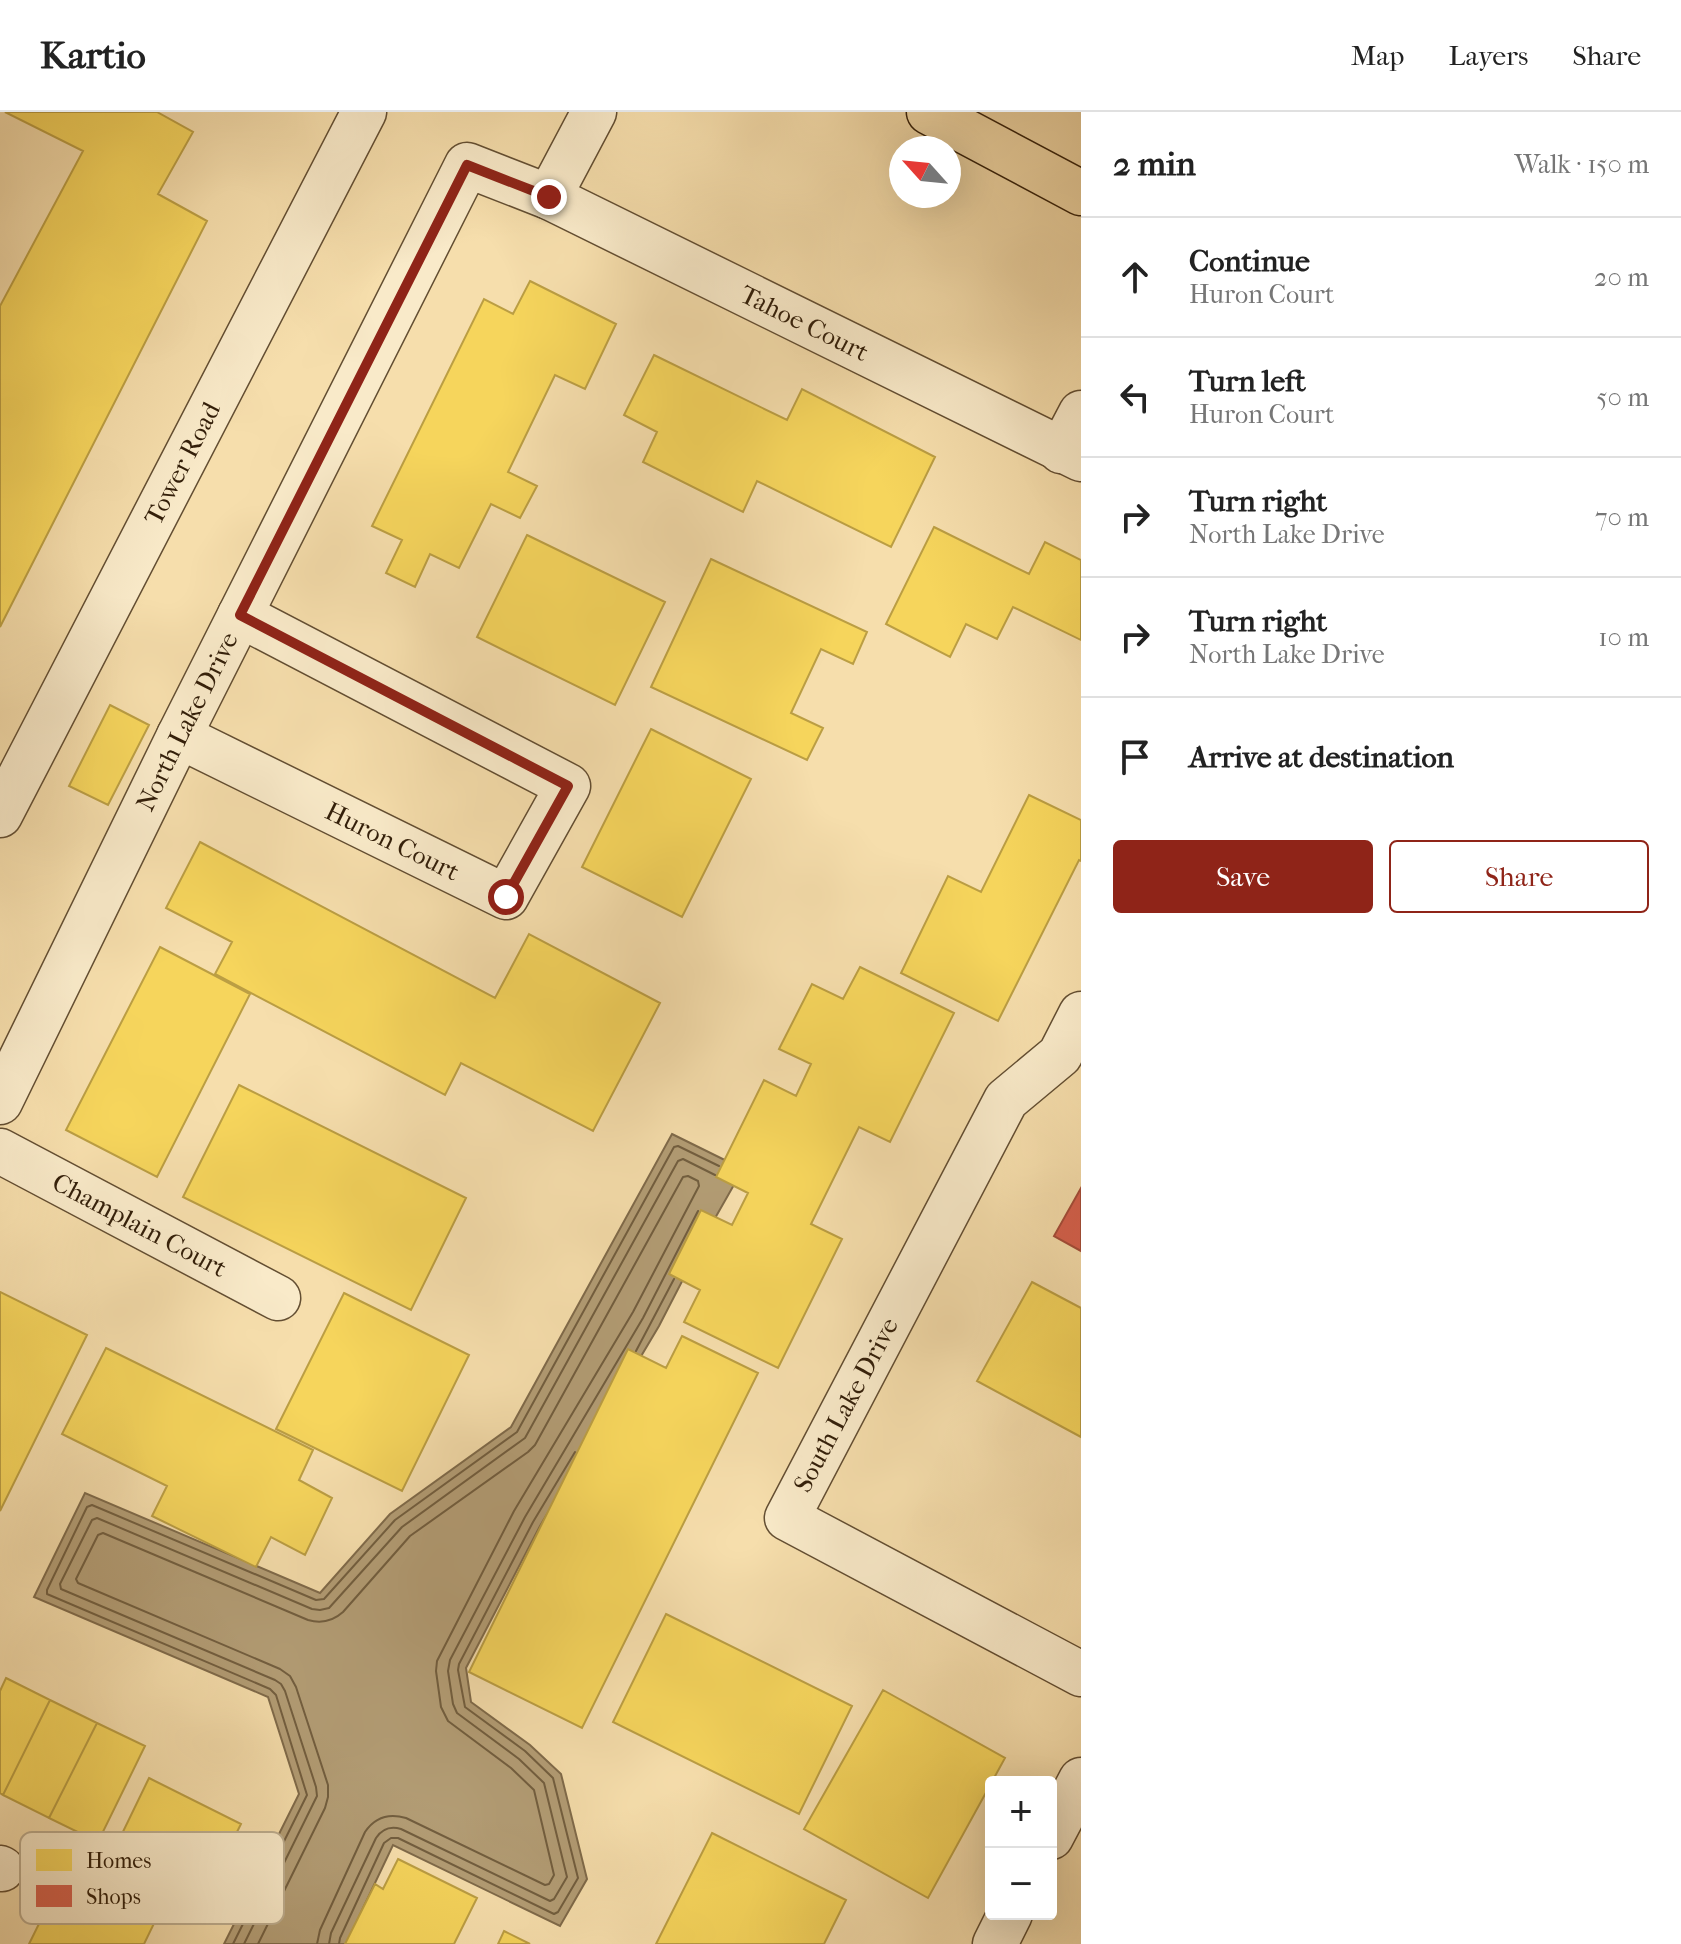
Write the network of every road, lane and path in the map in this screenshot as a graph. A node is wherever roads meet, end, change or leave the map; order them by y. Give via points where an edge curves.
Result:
1 (364, 112) edge
2 (594, 112) edge
3 (929, 112) edge
4 (1081, 193) edge
5 (549, 197) junction
6 (1074, 441) edge
7 (240, 615) junction
8 (179, 736) junction
9 (0, 815) edge
10 (1081, 1014) edge
11 (0, 1102) edge
12 (0, 1151) edge
13 (278, 1298) dead end
14 (1081, 1674) edge
15 (1081, 1780) edge
16 (1057, 1826) edge
17 (1007, 1920) edge
18 (995, 1944) edge

1 - 9 street, Tower Road
2 - 5 street
3 - 4 main road
5 - 6 street, Tahoe Court
5 - 7 street, North Lake Drive via 467,165
7 - 8 street, North Lake Drive
7 - 8 street, Huron Court via 568,786 506,897
8 - 11 street, North Lake Drive
10 - 14 street, South Lake Drive via 1060,1055 1006,1100 787,1518
12 - 13 street, Champlain Court
15 - 16 street
17 - 18 street

